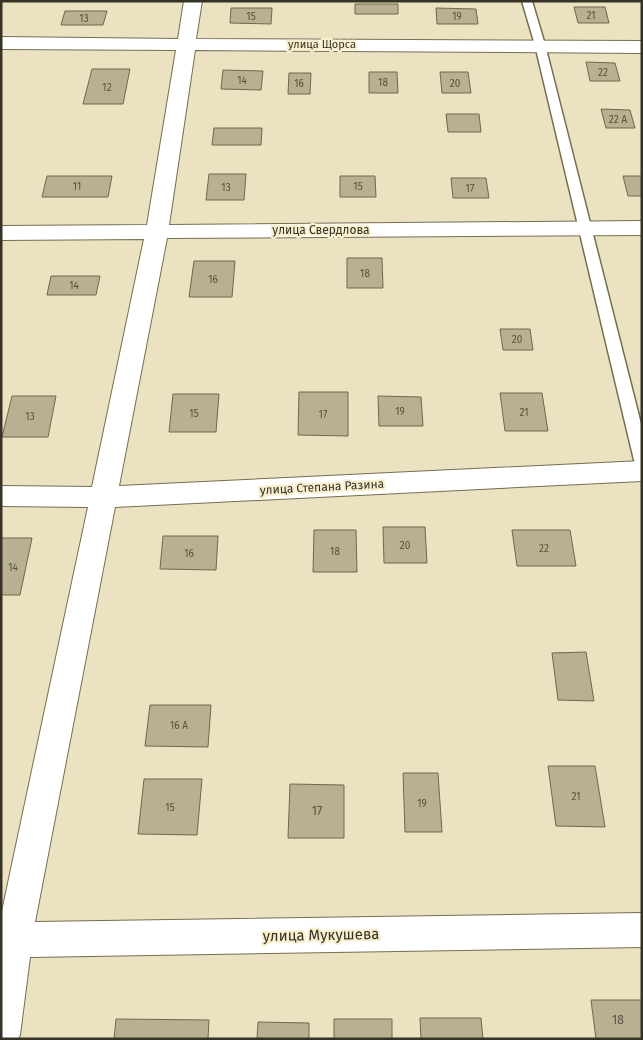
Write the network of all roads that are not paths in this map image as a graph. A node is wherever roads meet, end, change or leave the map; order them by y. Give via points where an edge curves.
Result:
1 (194, 1) edge
2 (527, 1) edge
3 (1, 43) edge
4 (188, 44) junction
5 (540, 45) junction
6 (642, 47) edge
7 (586, 228) junction
8 (642, 228) edge
9 (157, 231) junction
10 (1, 233) edge
11 (642, 460) edge
12 (642, 471) edge
13 (1, 496) edge
14 (104, 497) junction
15 (642, 930) edge
16 (8, 940) edge
17 (1, 1035) edge

1 - 4 street
2 - 5 lane
3 - 4 street, улица Щорса
4 - 5 street, улица Щорса
4 - 9 street
5 - 6 street, улица Щорса
5 - 7 lane
7 - 8 street, улица Свердлова
7 - 9 street, улица Свердлова
7 - 11 lane
9 - 10 street, улица Свердлова
9 - 14 street
12 - 14 street, улица Степана Разина
13 - 14 street, улица Степана Разина
14 - 16 street
15 - 16 street, улица Мукушева
16 - 17 street

